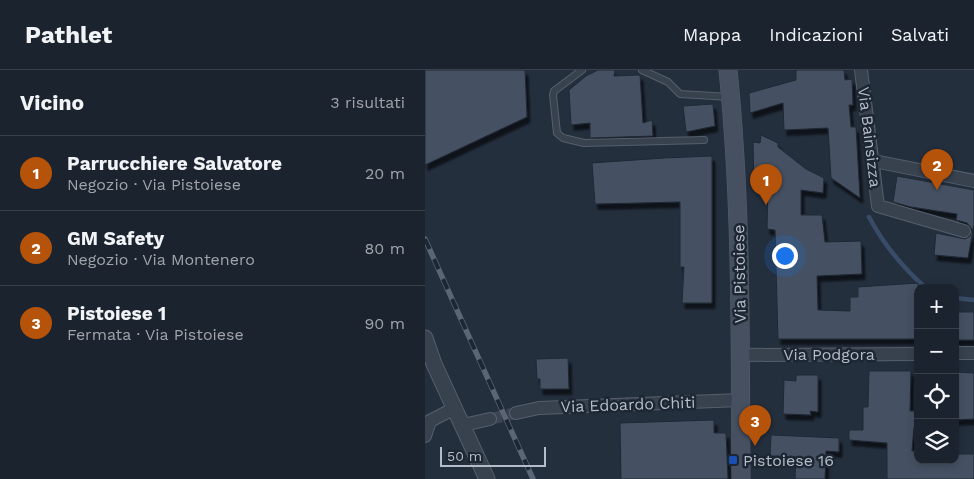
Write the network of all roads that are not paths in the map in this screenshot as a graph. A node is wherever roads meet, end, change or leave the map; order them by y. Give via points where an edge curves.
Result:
1 (582, 70) edge
2 (642, 70) edge
3 (728, 70) edge
4 (861, 70) edge
5 (731, 97) junction
6 (704, 140) dead end
7 (873, 161) junction
8 (974, 180) edge
9 (964, 231) dead end
10 (425, 338) edge
11 (959, 353) edge
12 (974, 353) edge
13 (914, 354) edge
14 (741, 355) junction
15 (430, 359) edge
16 (740, 400) junction
17 (455, 408) junction
18 (516, 413) tunnel mouth
19 (491, 419) tunnel mouth
20 (463, 425) junction
21 (425, 436) edge
22 (487, 479) edge
23 (741, 479) edge

1 - 6 lane via 554,91 557,133 563,138 584,143
2 - 5 lane via 668,82 680,94
3 - 5 main road, Via Pistoiese
4 - 7 street, Via Bainsizza
5 - 14 main road, Via Pistoiese via 737,183
7 - 8 street
7 - 9 street, Via Bainsizza via 879,206
10 - 15 street
11 - 12 street
13 - 14 street, Via Podgora
14 - 16 main road, Via Pistoiese
15 - 17 street
16 - 18 street, Via Edoardo Chiti via 539,408
16 - 23 main road, Via Pistoiese
17 - 20 street
17 - 21 street via 430,421
19 - 20 street
20 - 22 street

